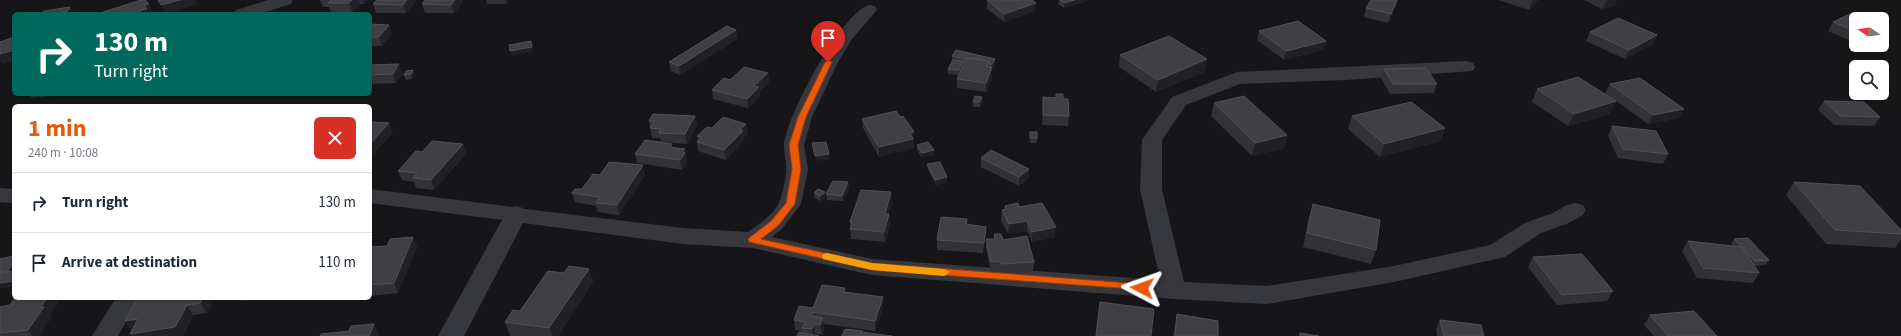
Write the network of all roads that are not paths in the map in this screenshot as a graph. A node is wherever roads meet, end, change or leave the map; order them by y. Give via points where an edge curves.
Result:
1 (285, 0) edge
2 (869, 10) dead end
3 (248, 12) edge
4 (1466, 67) dead end
5 (0, 195) edge
6 (12, 196) edge
7 (372, 196) edge
8 (1575, 210) dead end
9 (516, 213) junction
10 (753, 240) junction
11 (1174, 290) junction
12 (127, 300) edge
13 (105, 336) edge
14 (451, 336) edge

1 - 3 street
2 - 10 street via 841,42 828,62 802,117 794,145 797,169 790,204 774,224
4 - 11 street via 1237,78 1179,101 1152,140 1150,189
5 - 6 street
7 - 9 street
8 - 11 street via 1533,228 1497,251 1394,274 1267,295
9 - 10 street via 683,236
9 - 14 street
10 - 11 street via 872,267
12 - 13 street

